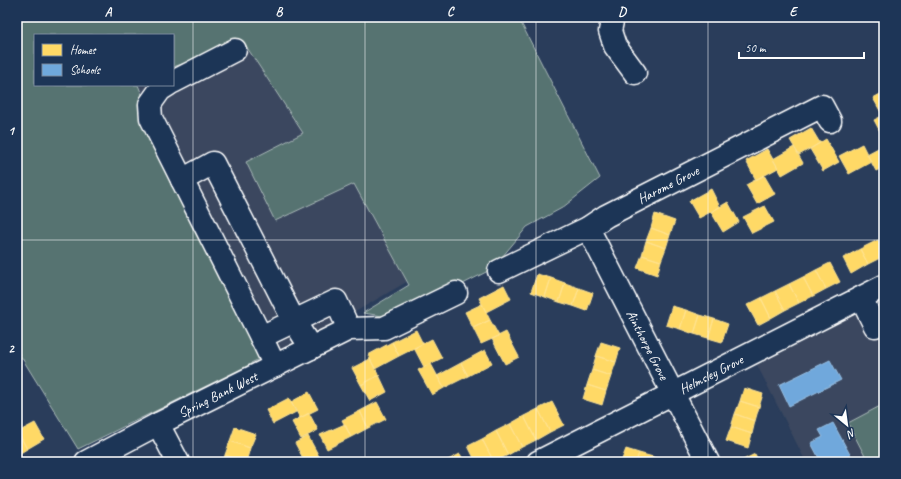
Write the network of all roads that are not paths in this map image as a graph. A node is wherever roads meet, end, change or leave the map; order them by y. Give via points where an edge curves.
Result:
1 (613, 17) edge
2 (235, 50) dead end
3 (636, 74) dead end
4 (174, 81) edge
5 (166, 86) edge
6 (830, 120) dead end
7 (182, 180) junction
8 (588, 228) junction
9 (499, 271) dead end
10 (884, 286) edge
11 (456, 293) dead end
12 (861, 298) junction
13 (294, 322) junction
14 (875, 326) dead end
15 (349, 329) junction
16 (261, 337) junction
17 (311, 348) junction
18 (275, 366) junction
19 (673, 394) junction
20 (158, 424) junction
21 (86, 462) edge
22 (178, 462) edge
23 (538, 462) edge
24 (708, 462) edge

1 - 3 street via 610,31 615,46
2 - 4 street
5 - 7 street via 160,90 150,104 151,118
6 - 8 street, Harome Grove via 822,106 606,216
7 - 13 street via 213,163
7 - 16 street
8 - 9 street, Harome Grove
8 - 19 street, Ainthorpe Grove
10 - 12 street, Helmsley Grove
11 - 15 street via 384,328
12 - 14 street
12 - 19 street, Helmsley Grove
13 - 15 street via 336,301
13 - 16 street
13 - 17 street
15 - 17 street, Spring Bank West
16 - 18 street
17 - 18 street, Spring Bank West
18 - 20 street, Spring Bank West
19 - 23 street, Helmsley Grove
19 - 24 street, Ainthorpe Grove
20 - 21 street, Spring Bank West
20 - 22 street

